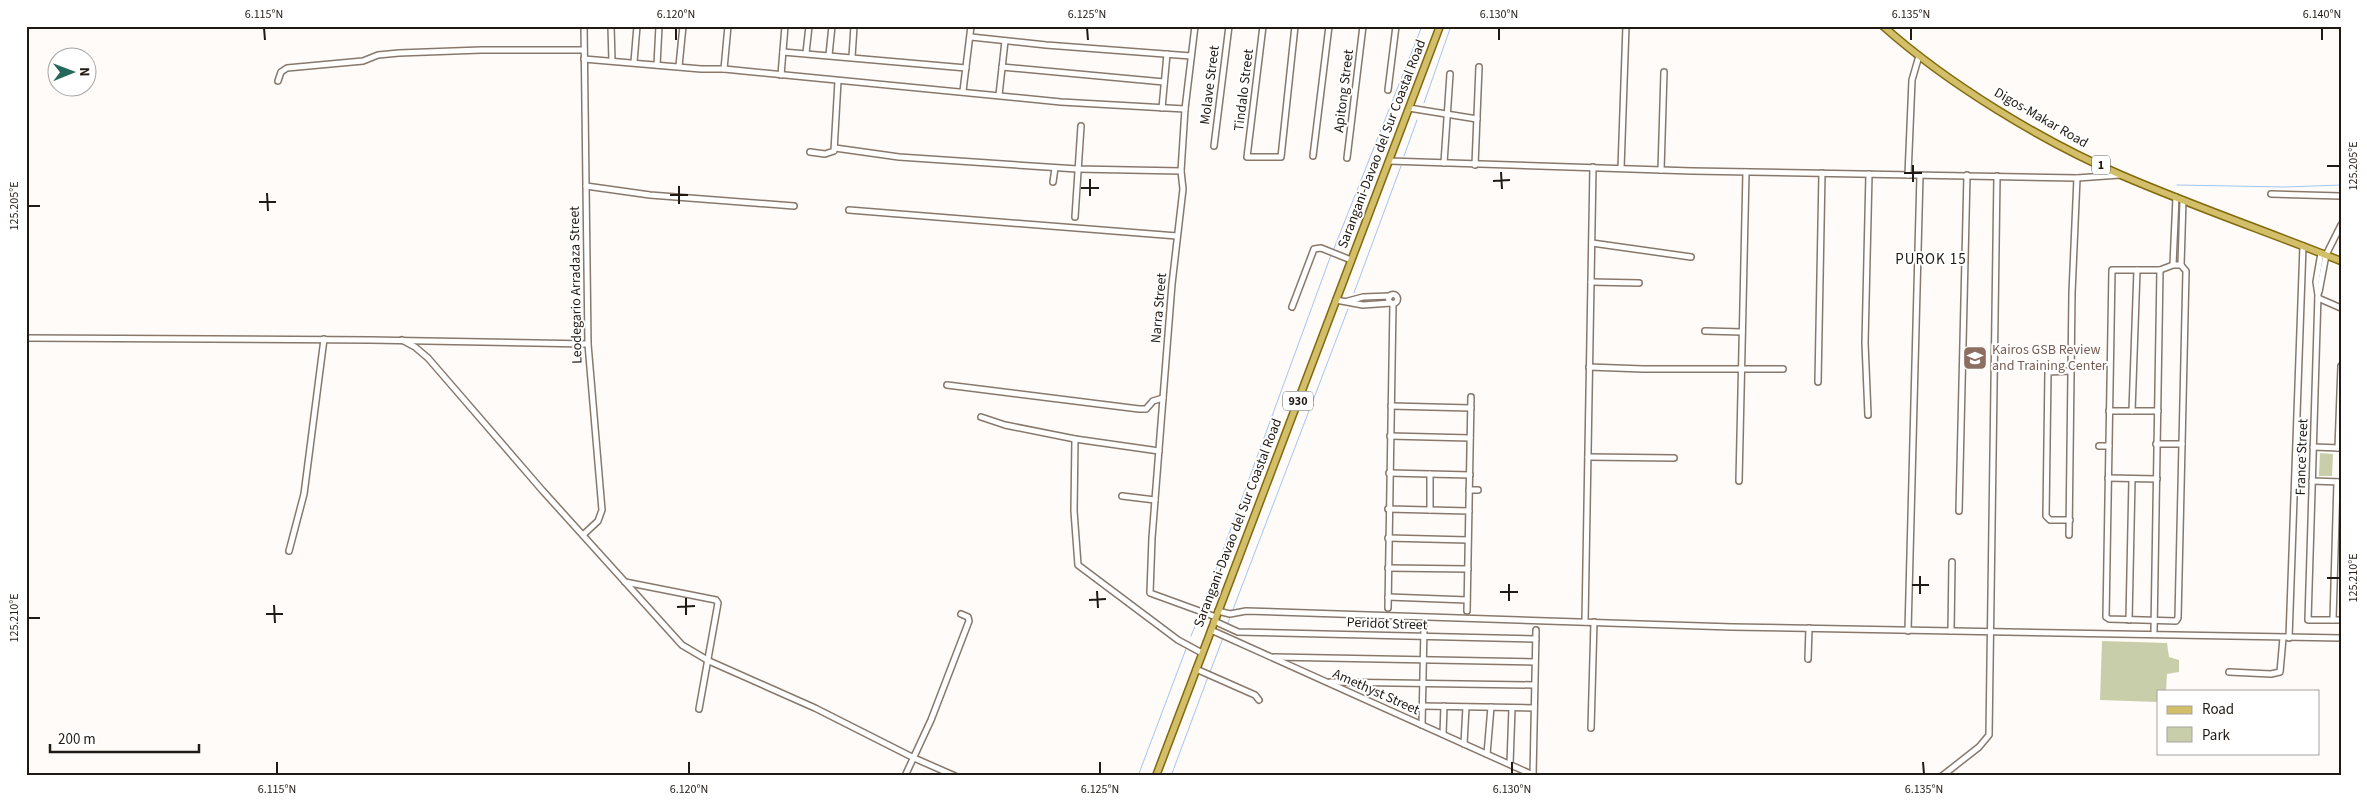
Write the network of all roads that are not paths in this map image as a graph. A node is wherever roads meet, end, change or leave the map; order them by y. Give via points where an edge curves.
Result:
1 (584, 26) edge
2 (611, 26) edge
3 (637, 26) edge
4 (659, 26) edge
5 (683, 26) edge
6 (728, 26) edge
7 (785, 26) edge
8 (809, 26) edge
9 (832, 26) edge
10 (854, 26) edge
11 (971, 26) edge
12 (1195, 26) edge
13 (1229, 26) edge
14 (1263, 26) edge
15 (1295, 26) edge
16 (1329, 26) edge
17 (1363, 26) edge
18 (1396, 26) edge
19 (1440, 26) edge
20 (1626, 26) edge
21 (1883, 26) edge
22 (971, 37) junction
23 (1005, 41) junction
24 (584, 50) junction
25 (783, 52) junction
26 (806, 53) junction
27 (1167, 54) junction
28 (830, 55) junction
29 (852, 56) junction
30 (1191, 56) junction
31 (1919, 56) junction
32 (584, 59) junction
33 (612, 61) junction
34 (634, 62) junction
35 (657, 65) junction
36 (679, 66) junction
37 (1002, 67) junction
38 (1479, 67) dead end
39 (966, 68) junction
40 (724, 69) junction
41 (1664, 72) dead end
42 (1450, 74) dead end
43 (780, 75) junction
44 (278, 81) dead end
45 (838, 81) junction
46 (1164, 82) junction
47 (1388, 90) dead end
48 (963, 91) junction
49 (999, 95) junction
50 (1162, 108) junction
51 (1409, 108) junction
52 (1186, 109) junction
53 (1449, 116) junction
54 (1476, 119) junction
55 (1081, 126) dead end
56 (1214, 146) dead end
57 (835, 148) junction
58 (810, 152) dead end
59 (1313, 156) dead end
60 (1347, 158) dead end
61 (1389, 161) junction
62 (1444, 163) junction
63 (1475, 165) junction
64 (1593, 167) junction
65 (1055, 168) junction
66 (1621, 168) junction
67 (1077, 170) junction
68 (1661, 170) junction
69 (1181, 172) junction
70 (1746, 172) junction
71 (1822, 173) junction
72 (1869, 174) junction
73 (1908, 175) junction
74 (1920, 175) junction
75 (1967, 175) junction
76 (2121, 175) junction
77 (1997, 176) junction
78 (2077, 178) junction
79 (1053, 182) dead end
80 (586, 186) junction
81 (2272, 194) dead end
82 (2341, 196) edge
83 (2176, 197) junction
84 (2183, 200) junction
85 (794, 206) dead end
86 (849, 210) dead end
87 (1075, 217) dead end
88 (2341, 225) edge
89 (1177, 236) junction
90 (1592, 244) junction
91 (2303, 246) junction
92 (2323, 254) junction
93 (1691, 257) dead end
94 (1351, 260) junction
95 (2341, 261) edge
96 (2174, 265) junction
97 (2181, 265) junction
98 (2104, 270) dead end
99 (2112, 270) junction
100 (2136, 270) junction
101 (2160, 270) junction
102 (1591, 282) junction
103 (1639, 283) dead end
104 (2318, 297) junction
105 (1336, 300) junction
106 (1347, 301) junction
107 (1392, 303) junction
108 (1292, 307) dead end
109 (2341, 308) edge
110 (1705, 331) dead end
111 (1742, 332) junction
112 (26, 338) edge
113 (324, 340) junction
114 (402, 340) junction
115 (416, 340) junction
116 (588, 344) junction
117 (415, 347) junction
118 (2341, 366) edge
119 (1589, 367) junction
120 (1742, 368) junction
121 (1784, 369) dead end
122 (2071, 371) junction
123 (1818, 382) dead end
124 (948, 385) dead end
125 (1471, 397) dead end
126 (1163, 398) junction
127 (1391, 406) junction
128 (1471, 408) junction
129 (2109, 411) junction
130 (2132, 411) junction
131 (2158, 411) junction
132 (1868, 415) dead end
133 (980, 416) dead end
134 (1390, 436) junction
135 (1470, 438) junction
136 (1075, 440) junction
137 (2156, 444) junction
138 (2182, 444) junction
139 (2099, 446) dead end
140 (2109, 446) junction
141 (2313, 447) junction
142 (2340, 448) edge
143 (1158, 451) junction
144 (1588, 456) junction
145 (1674, 458) dead end
146 (1389, 473) junction
147 (1430, 474) junction
148 (1470, 475) junction
149 (2108, 478) junction
150 (2132, 479) junction
151 (2156, 480) junction
152 (1739, 481) dead end
153 (2312, 481) junction
154 (2339, 482) edge
155 (1469, 490) junction
156 (1478, 490) dead end
157 (1122, 496) dead end
158 (1155, 500) junction
159 (1388, 509) junction
160 (1430, 510) junction
161 (1469, 510) junction
162 (1959, 511) dead end
163 (2070, 520) junction
164 (583, 535) junction
165 (2069, 535) dead end
166 (1388, 538) junction
167 (1468, 540) junction
168 (289, 551) dead end
169 (1952, 562) dead end
170 (1388, 568) junction
171 (1468, 569) junction
172 (624, 582) junction
173 (1388, 598) junction
174 (1467, 600) junction
175 (1388, 608) dead end
176 (1467, 611) dead end
177 (961, 614) dead end
178 (1216, 616) junction
179 (2129, 620) junction
180 (2333, 620) junction
181 (2341, 620) edge
182 (2153, 621) junction
183 (1584, 622) junction
184 (1594, 622) junction
185 (1424, 626) dead end
186 (1809, 628) junction
187 (1211, 630) junction
188 (1536, 630) dead end
189 (1908, 631) junction
190 (1951, 631) junction
191 (2154, 631) dead end
192 (1238, 632) junction
193 (1989, 632) junction
194 (1424, 637) junction
195 (2286, 638) junction
196 (2341, 638) edge
197 (1536, 639) junction
198 (1234, 640) junction
199 (1202, 653) junction
200 (1271, 657) junction
201 (1808, 659) dead end
202 (709, 660) junction
203 (1423, 660) junction
204 (1535, 662) junction
205 (1196, 670) junction
206 (2229, 672) dead end
207 (1327, 682) junction
208 (1423, 682) junction
209 (1534, 685) junction
210 (1259, 700) dead end
211 (1422, 706) junction
212 (1444, 706) junction
213 (1466, 707) junction
214 (1491, 707) junction
215 (1512, 708) junction
216 (1534, 708) junction
217 (698, 709) dead end
218 (1422, 725) junction
219 (1590, 728) dead end
220 (1443, 734) junction
221 (1464, 744) junction
222 (1487, 754) junction
223 (914, 758) junction
224 (1510, 764) junction
225 (1533, 775) edge
226 (906, 776) edge
227 (955, 776) edge
228 (1156, 776) edge
229 (1942, 776) edge

1 - 24 street, Leodegario Arradaza Street
2 - 33 street
3 - 34 street
4 - 35 street
5 - 36 street
6 - 40 street
7 - 25 street
8 - 26 street
9 - 28 street
10 - 29 street
11 - 22 street
12 - 30 street, Narra Street
13 - 56 street, Molave Street
14 - 15 street, Tindalo Street via 1247,157 1281,157
16 - 59 street
17 - 60 street, Apitong Street
18 - 47 street
19 - 51 main road, Sarangani-Davao del Sur Coastal Road / 930
20 - 66 street
21 - 31 main road, Digos-Makar Road / 1
22 - 23 street
22 - 39 street
23 - 27 street
23 - 37 street
24 - 32 street, Leodegario Arradaza Street
24 - 44 street via 378,55 362,61 287,68 281,72
25 - 26 street
25 - 43 street
26 - 28 street
27 - 30 street
27 - 46 street
28 - 29 street
29 - 39 street
30 - 52 street, Narra Street
31 - 73 street via 1913,73
31 - 76 main road, Digos-Makar Road / 1 via 2042,136
32 - 33 street
32 - 80 street, Leodegario Arradaza Street
33 - 34 street
34 - 35 street
35 - 36 street
36 - 40 street
37 - 46 street
37 - 49 street
38 - 54 street
39 - 48 street
40 - 43 street
41 - 68 street
42 - 53 street
43 - 45 street
45 - 48 street
45 - 57 street
46 - 50 street
48 - 49 street
49 - 50 street
50 - 52 street
51 - 53 street
51 - 61 main road, Sarangani-Davao del Sur Coastal Road / 930
52 - 69 street, Narra Street
53 - 54 street
53 - 62 street
54 - 63 street
55 - 67 street
57 - 58 street via 825,154
57 - 65 street via 899,157
61 - 62 street
61 - 94 main road, Sarangani-Davao del Sur Coastal Road / 930
62 - 63 street
63 - 64 street
64 - 66 street
64 - 90 street
65 - 67 street
65 - 79 street
66 - 68 street
67 - 69 street
67 - 87 street
68 - 70 street
69 - 89 street, Narra Street via 1183,188
70 - 71 street
70 - 111 street
71 - 72 street
71 - 123 street
72 - 73 street
72 - 132 street via 1865,343
73 - 74 street
74 - 75 street
74 - 189 street
75 - 77 street
75 - 162 street
76 - 78 street
76 - 83 main road, Digos-Makar Road / 1
77 - 78 street
77 - 193 street
78 - 122 street
80 - 85 street via 659,196
80 - 116 street, Leodegario Arradaza Street
81 - 82 street
83 - 84 main road, Digos-Makar Road / 1
83 - 96 street
84 - 91 main road, Digos-Makar Road / 1
84 - 97 street
86 - 89 street
88 - 92 street, France Street
89 - 126 street, Narra Street
90 - 93 street
90 - 102 street
91 - 92 main road, Digos-Makar Road / 1
91 - 195 street
92 - 95 main road, Digos-Makar Road / 1
92 - 104 street, France Street
94 - 105 main road, Sarangani-Davao del Sur Coastal Road / 930
94 - 108 street via 1319,248 1312,250
96 - 97 street
96 - 101 street
97 - 138 street via 2186,271
98 - 99 street
99 - 100 street
99 - 129 street
100 - 101 street
100 - 130 street
101 - 131 street
102 - 103 street
102 - 119 street
104 - 109 street
104 - 141 street, France Street
105 - 106 street
105 - 178 main road, Sarangani-Davao del Sur Coastal Road / 930
106 - 107 street via 1363,306
106 - 107 street via 1392,294 1389,300
107 - 127 street
110 - 111 street
111 - 120 street
112 - 113 street
113 - 114 street
113 - 168 street via 304,494
114 - 115 street
114 - 117 street
115 - 116 street
115 - 117 street
116 - 164 street, Leodegario Arradaza Street via 602,510 598,521
117 - 164 street
118 - 142 street
119 - 120 street
119 - 144 street
120 - 121 street
120 - 152 street
122 - 163 street
122 - 163 street via 2048,372 2046,444 2046,516 2050,520
124 - 126 street via 1139,410
125 - 128 street
126 - 143 street, Narra Street
127 - 128 street
127 - 134 street
128 - 135 street
129 - 130 street
129 - 140 street
130 - 131 street
131 - 137 street
133 - 136 street via 1005,425
134 - 135 street
134 - 146 street
135 - 148 street
136 - 143 street
136 - 199 street via 1074,511 1078,565 1178,640
137 - 138 street
137 - 151 street
138 - 182 street via 2178,618 2176,621
139 - 140 street
140 - 149 street
141 - 142 street
141 - 153 street, France Street
143 - 158 street, Narra Street
144 - 145 street
144 - 183 street
146 - 147 street
146 - 159 street
147 - 148 street
147 - 160 street
148 - 155 street
149 - 150 street
149 - 179 street via 2106,617
150 - 151 street
150 - 179 street
151 - 182 street
153 - 154 street
153 - 180 street, France Street via 2308,620
154 - 180 street
155 - 156 street
155 - 161 street
157 - 158 street
158 - 178 street, Narra Street via 1150,592
159 - 160 street
159 - 166 street
160 - 161 street
161 - 167 street
163 - 165 street
164 - 172 street
166 - 167 street
166 - 170 street
167 - 171 street
169 - 190 street
170 - 171 street
170 - 173 street
171 - 174 street
172 - 202 street via 673,637
172 - 202 street via 716,600 718,606
173 - 174 street
173 - 175 street
174 - 176 street
177 - 223 street via 968,617 969,622
178 - 183 street via 1246,611
178 - 187 main road, Sarangani-Davao del Sur Coastal Road / 930
178 - 192 street
179 - 182 street
180 - 181 street
182 - 191 street
183 - 184 street
184 - 186 street
184 - 219 street
185 - 194 street
186 - 189 street
186 - 201 street
187 - 198 street, Amethyst Street
187 - 199 main road, Sarangani-Davao del Sur Coastal Road / 930
188 - 197 street
189 - 190 street
190 - 193 street
192 - 194 street, Peridot Street
192 - 198 street
193 - 195 street
193 - 229 street via 1989,735
194 - 197 street, Peridot Street
194 - 203 street
195 - 196 street
195 - 206 street via 2280,672
197 - 204 street
198 - 200 street, Amethyst Street
199 - 205 main road, Sarangani-Davao del Sur Coastal Road / 930
200 - 203 street
200 - 207 street, Amethyst Street
202 - 217 street
202 - 223 street
203 - 204 street
203 - 208 street
204 - 209 street
205 - 210 street via 1256,695
205 - 228 main road, Sarangani-Davao del Sur Coastal Road / 930
207 - 208 street
207 - 218 street, Amethyst Street
208 - 209 street
208 - 211 street
209 - 216 street
211 - 212 street
211 - 218 street
212 - 213 street
212 - 220 street
213 - 214 street
213 - 221 street
214 - 215 street
214 - 222 street
215 - 216 street
215 - 224 street
216 - 225 street
218 - 220 street, Amethyst Street
220 - 221 street, Amethyst Street
221 - 222 street, Amethyst Street
222 - 224 street, Amethyst Street
223 - 226 street
223 - 227 street
224 - 225 street, Amethyst Street

